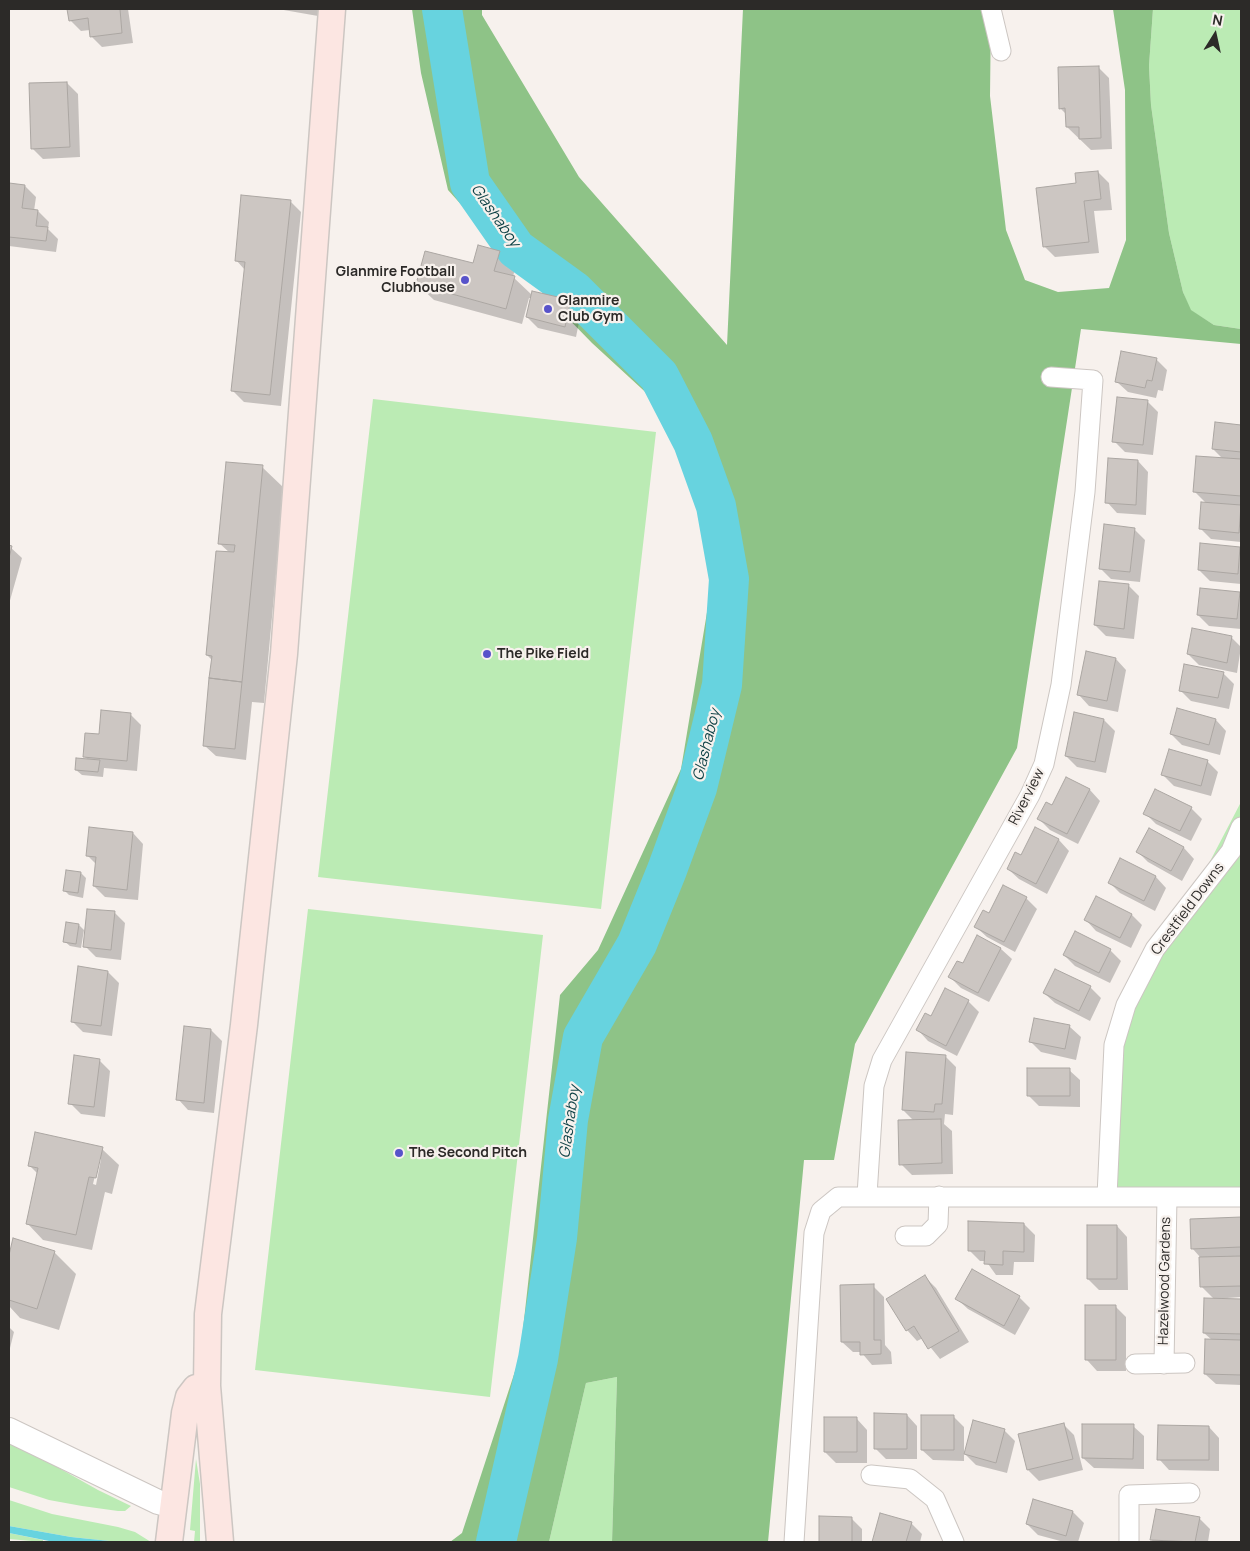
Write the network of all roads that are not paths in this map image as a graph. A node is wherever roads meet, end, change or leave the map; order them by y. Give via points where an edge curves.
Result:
1 (332, 9) edge
2 (990, 9) edge
3 (1001, 51) dead end
4 (1052, 377) dead end
5 (1241, 827) edge
6 (867, 1195) junction
7 (939, 1196) junction
8 (1108, 1196) junction
9 (1167, 1197) junction
10 (1241, 1197) edge
11 (905, 1236) dead end
12 (1135, 1364) dead end
13 (1164, 1364) junction
14 (1185, 1364) dead end
15 (208, 1386) junction
16 (9, 1430) edge
17 (871, 1475) dead end
18 (1190, 1493) dead end
19 (173, 1506) junction
20 (169, 1542) edge
21 (220, 1542) edge
22 (794, 1542) edge
23 (954, 1542) edge
24 (1129, 1542) edge

1 - 15 main road via 284,654 244,1025 208,1314
2 - 3 street
4 - 6 street, Riverview via 1093,380 1085,492 1061,685 1044,764 1030,795 882,1060 874,1086
5 - 8 street, Crestfield Downs via 1231,851 1155,949 1126,1005 1114,1045
6 - 7 street
6 - 22 street via 838,1197 821,1211 814,1233
7 - 8 street
7 - 11 street via 938,1224 926,1236
8 - 9 street
9 - 10 street
9 - 13 street, Hazelwood Gardens
12 - 13 street, Hazelwood Gardens
13 - 14 street, Hazelwood Gardens
15 - 19 main road via 196,1388 189,1397
15 - 21 main road
16 - 19 street via 158,1502
17 - 23 street via 910,1479 936,1499
18 - 24 street via 1128,1495
19 - 20 main road

